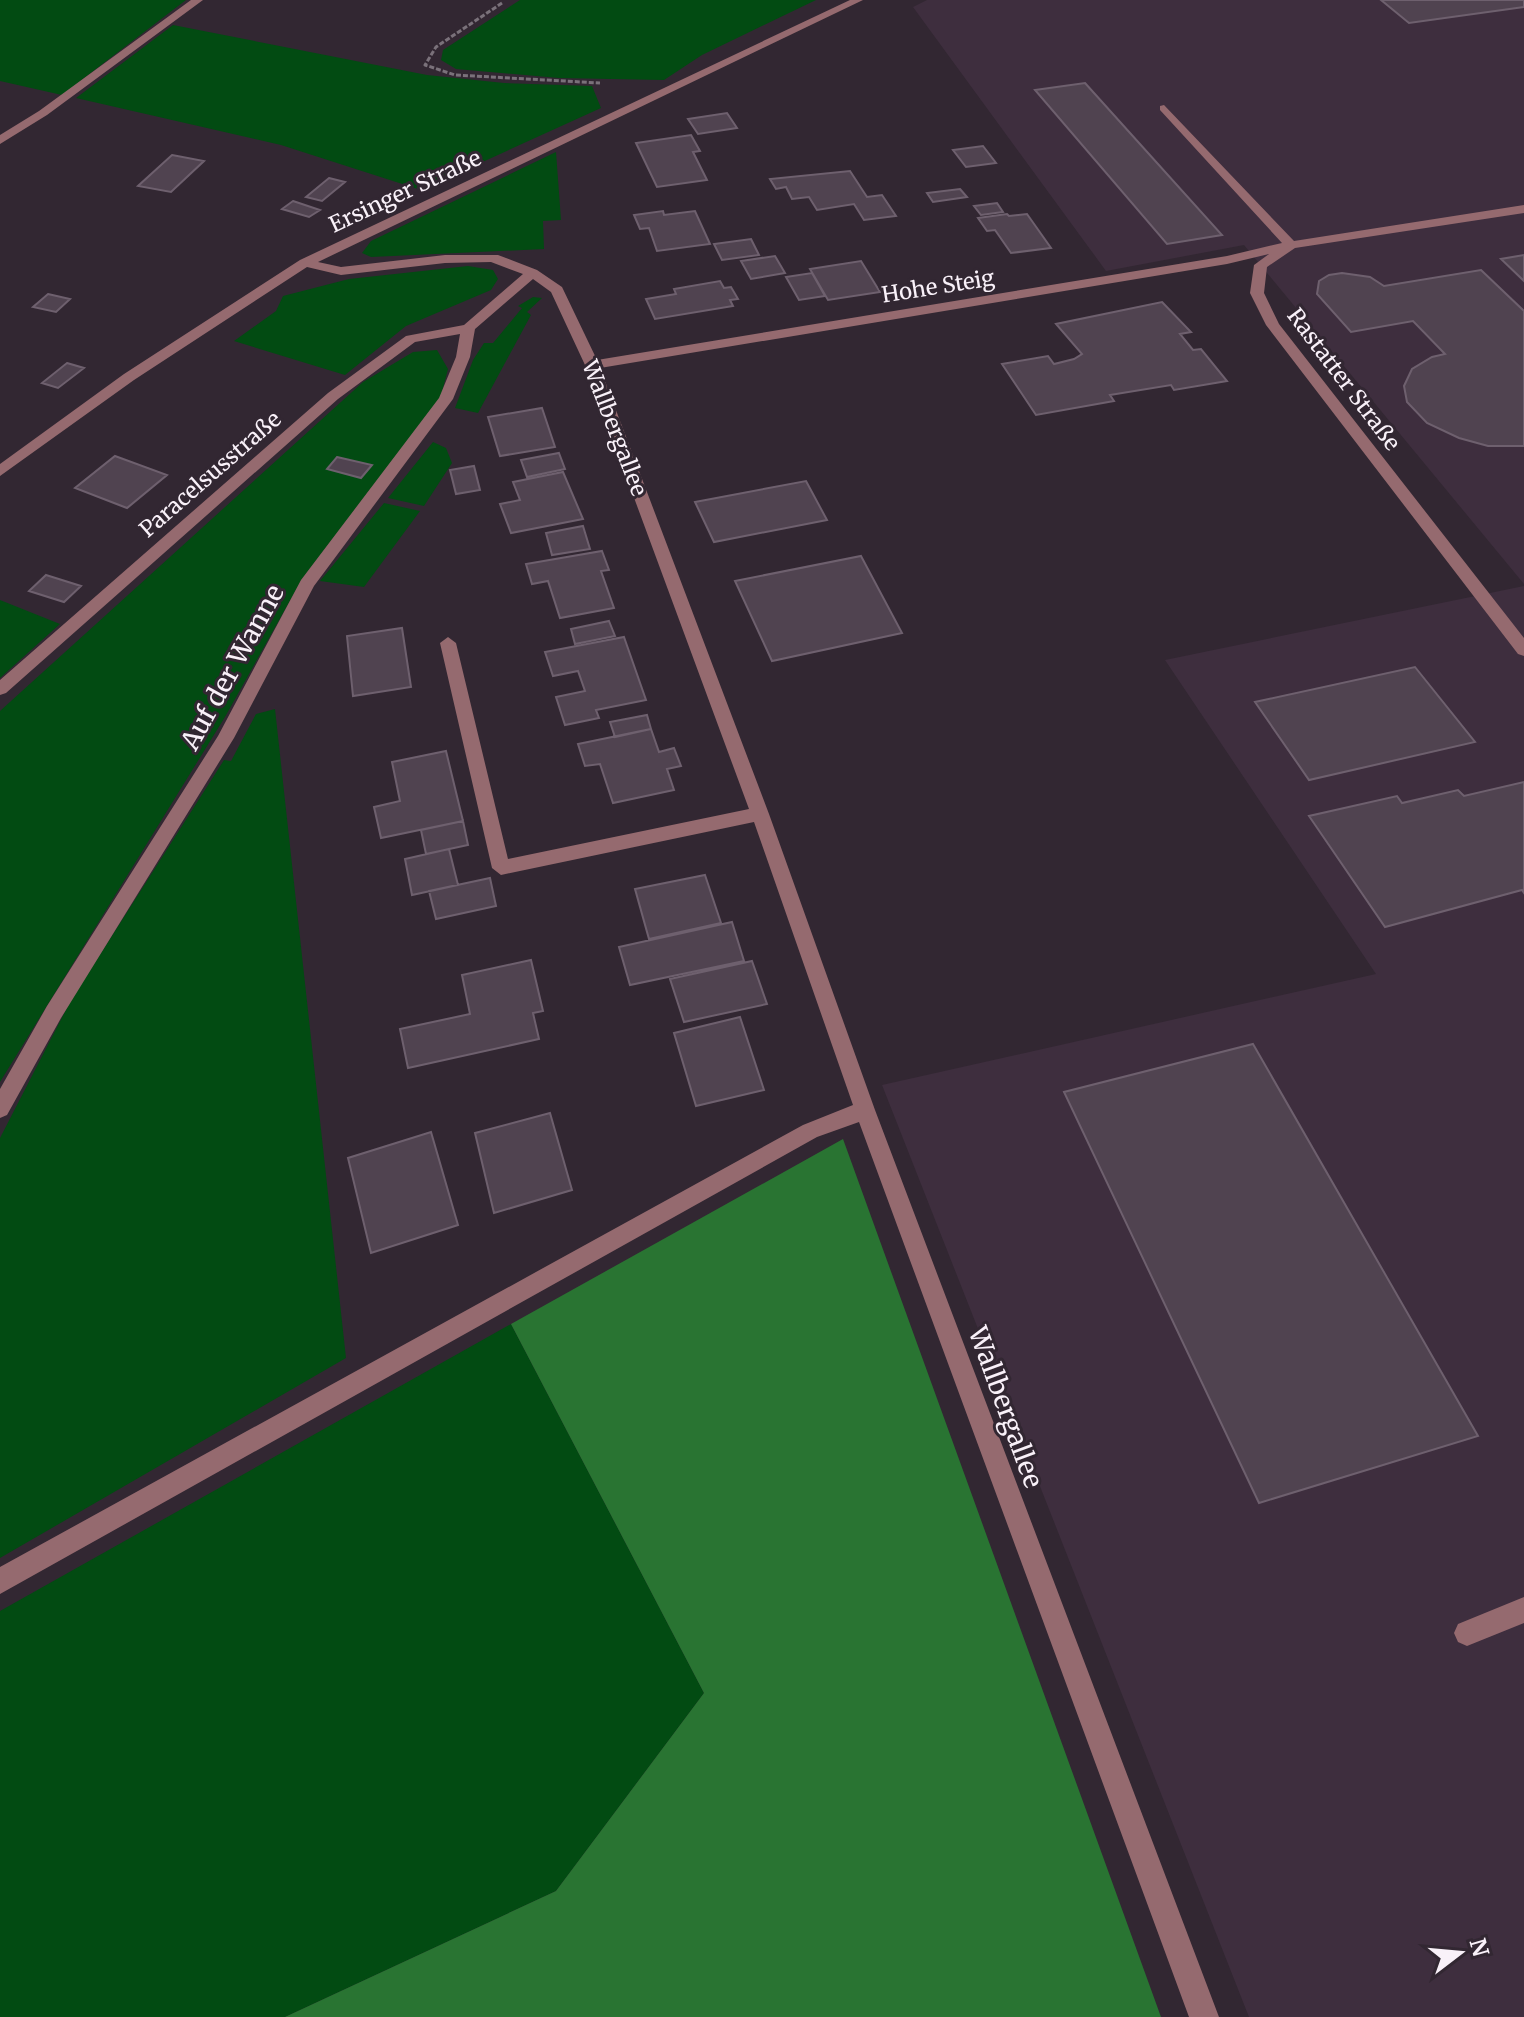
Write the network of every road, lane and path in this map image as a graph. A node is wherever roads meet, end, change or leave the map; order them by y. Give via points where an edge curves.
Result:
1 (198, 0) edge
2 (858, 0) edge
3 (502, 3) dead end
4 (668, 91) junction
5 (1164, 108) dead end
6 (0, 140) edge
7 (1524, 209) edge
8 (1291, 245) junction
9 (305, 263) junction
10 (532, 273) junction
11 (468, 328) junction
12 (592, 365) junction
13 (0, 471) edge
14 (448, 643) dead end
15 (1524, 650) edge
16 (0, 689) edge
17 (760, 814) junction
18 (0, 1109) edge
19 (865, 1110) junction
20 (0, 1581) edge
21 (1524, 1610) edge
22 (1467, 1633) dead end
23 (1204, 2017) edge

1 - 6 street
2 - 4 street, Ersinger Straße
3 - 4 path via 436,47 425,65 455,75 657,86
4 - 9 street, Ersinger Straße
5 - 8 street
7 - 8 street, Rastatter Straße
8 - 12 street, Hohe Steig
8 - 15 street, Rastatter Straße via 1261,265 1257,293 1273,325
9 - 10 street, Wallbergallee via 341,271 493,258
9 - 13 street, Ersinger Straße via 129,377
10 - 11 street
10 - 12 street, Wallbergallee via 557,290
11 - 16 street, Paracelsusstraße via 411,339 333,396
11 - 18 street, Auf der Wanne via 446,399 307,584 225,738 54,1012
12 - 17 street, Wallbergallee
14 - 17 street via 501,868
17 - 19 street, Wallbergallee
19 - 20 street via 810,1131
19 - 23 street, Wallbergallee
21 - 22 street

